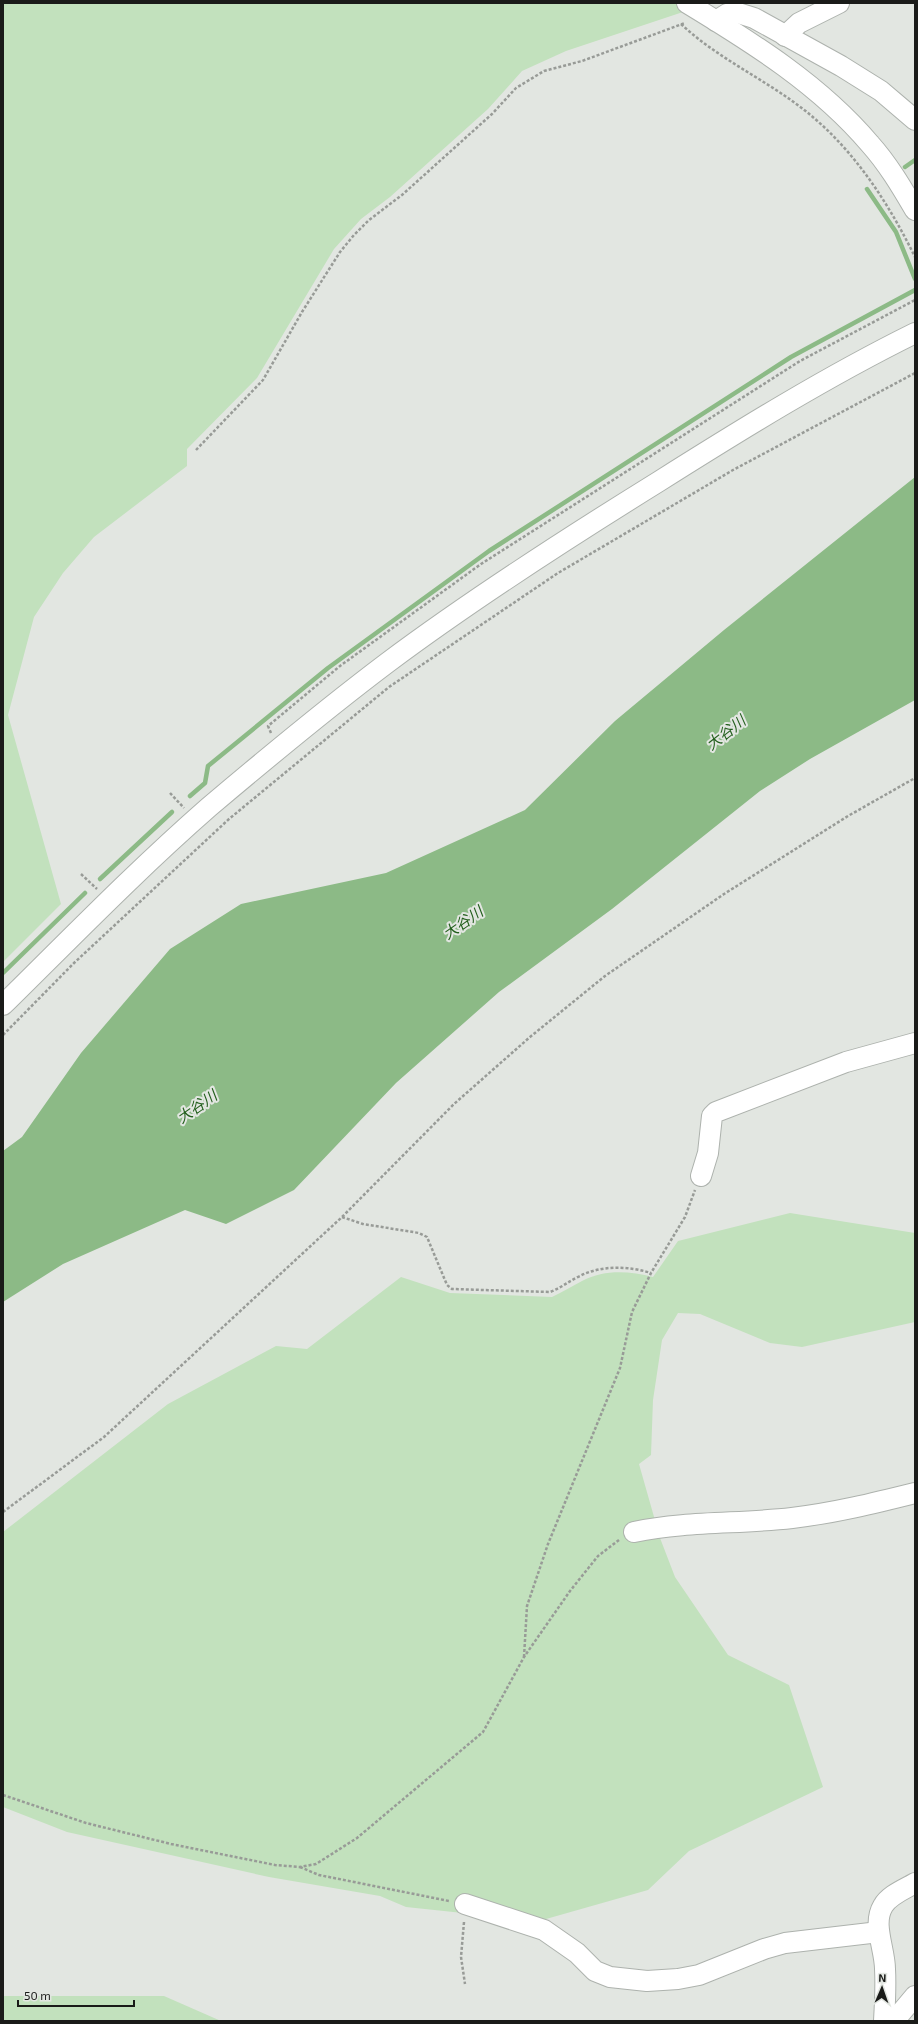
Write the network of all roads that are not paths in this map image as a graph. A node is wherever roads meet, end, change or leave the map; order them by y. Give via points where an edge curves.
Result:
1 (687, 3) edge
2 (839, 3) edge
3 (711, 17) junction
4 (785, 36) junction
5 (915, 120) edge
6 (915, 210) edge
7 (915, 333) edge
8 (3, 1005) edge
9 (915, 1043) edge
10 (701, 1176) road end
11 (915, 1493) edge
12 (634, 1532) road end
13 (915, 1883) edge
14 (465, 1904) road end
15 (879, 1932) junction
16 (915, 1996) edge
17 (884, 2021) edge
18 (894, 2021) edge

1 - 3 street
2 - 4 street via 799,23
3 - 4 street via 735,12 754,18
3 - 6 street via 798,76 841,113 872,146
4 - 5 street via 881,91
7 - 8 street via 810,388 602,517 405,650 207,809 128,882
9 - 10 street via 846,1062 716,1112 712,1116 708,1153
11 - 12 street via 793,1518 658,1527
13 - 15 street via 883,1905 879,1916
14 - 15 street via 544,1930 577,1953 595,1971 610,1977 646,1981 678,1980 699,1975 785,1943
15 - 17 street via 885,1968
16 - 18 street

